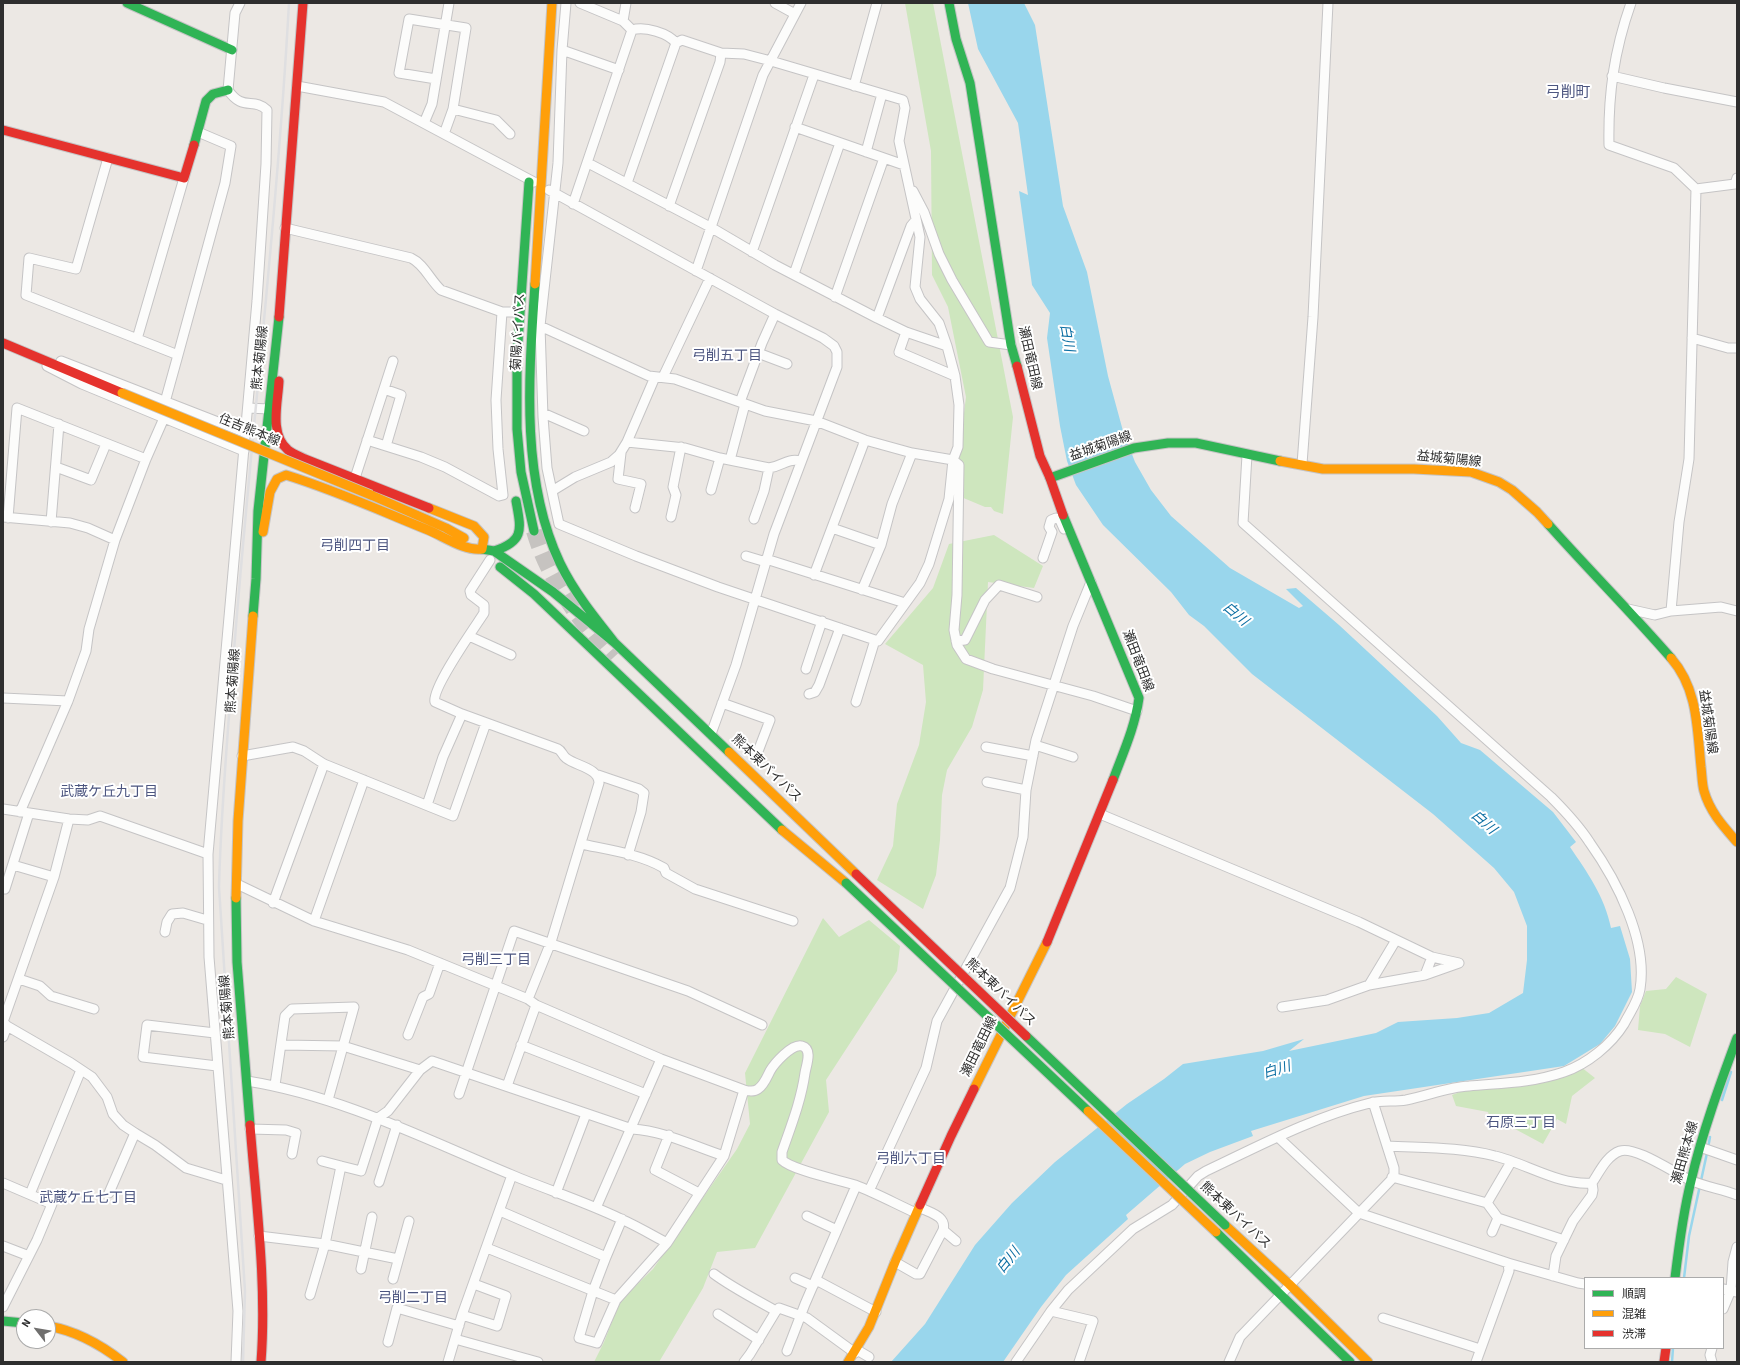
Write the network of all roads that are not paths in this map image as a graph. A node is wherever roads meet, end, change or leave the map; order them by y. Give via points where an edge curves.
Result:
1 (127, 3) edge
2 (240, 3) edge
3 (303, 3) edge
4 (449, 3) edge
5 (552, 3) edge
6 (566, 3) edge
7 (580, 3) edge
8 (626, 3) edge
9 (775, 3) edge
10 (801, 3) edge
11 (877, 3) edge
12 (949, 3) edge
13 (1328, 3) edge
14 (1631, 3) edge
15 (148, 7) edge
16 (795, 14) junction
17 (623, 21) junction
18 (444, 24) junction
19 (632, 30) junction
20 (676, 43) junction
21 (232, 50) junction
22 (562, 50) junction
23 (721, 53) junction
24 (771, 61) junction
25 (619, 70) junction
26 (814, 75) junction
27 (1612, 76) junction
28 (436, 80) junction
29 (297, 86) junction
30 (854, 86) junction
31 (228, 90) junction
32 (882, 94) junction
33 (1737, 102) edge
34 (453, 109) junction
35 (424, 123) junction
36 (795, 127) junction
37 (3, 130) edge
38 (198, 132) junction
39 (444, 134) junction
40 (510, 134) dead end
41 (840, 143) junction
42 (866, 152) junction
43 (108, 158) junction
44 (884, 158) junction
45 (588, 163) junction
46 (904, 165) junction
47 (530, 175) junction
48 (184, 178) junction
49 (1737, 178) edge
50 (908, 181) junction
51 (627, 183) junction
52 (540, 185) junction
53 (1696, 188) junction
54 (553, 192) junction
55 (573, 204) junction
56 (669, 206) junction
57 (916, 220) junction
58 (285, 228) junction
59 (712, 228) junction
60 (525, 239) junction
61 (752, 252) junction
62 (696, 271) junction
63 (794, 274) junction
64 (710, 278) junction
65 (835, 297) junction
66 (502, 312) junction
67 (514, 312) junction
68 (775, 314) junction
69 (877, 318) junction
70 (278, 319) junction
71 (540, 326) junction
72 (906, 332) junction
73 (1692, 338) junction
74 (137, 339) junction
75 (3, 343) edge
76 (1011, 345) junction
77 (947, 346) junction
78 (1737, 348) edge
79 (23, 352) junction
80 (758, 353) junction
81 (178, 355) junction
82 (393, 361) dead end
83 (787, 364) dead end
84 (955, 376) junction
85 (659, 377) junction
86 (384, 389) junction
87 (508, 401) dead end
88 (166, 402) junction
89 (742, 403) junction
90 (248, 408) junction
91 (269, 409) junction
92 (543, 413) junction
93 (508, 416) dead end
94 (164, 418) junction
95 (816, 421) junction
96 (59, 424) junction
97 (584, 431) dead end
98 (246, 433) junction
99 (367, 440) junction
100 (865, 440) junction
101 (627, 442) junction
102 (106, 444) junction
103 (386, 446) junction
104 (681, 447) junction
105 (244, 451) junction
106 (510, 452) dead end
107 (621, 453) junction
108 (912, 453) junction
109 (1247, 455) junction
110 (720, 458) junction
111 (146, 459) junction
112 (730, 460) junction
113 (953, 460) junction
114 (801, 461) junction
115 (1302, 464) junction
116 (56, 467) junction
117 (769, 468) junction
118 (355, 478) junction
119 (1050, 478) junction
120 (514, 489) dead end
121 (711, 490) dead end
122 (552, 491) junction
123 (635, 508) dead end
124 (5, 517) edge
125 (671, 517) dead end
126 (754, 519) dead end
127 (51, 522) junction
128 (832, 528) junction
129 (534, 530) tunnel mouth
130 (115, 540) junction
131 (880, 545) junction
132 (482, 549) junction
133 (494, 551) junction
134 (746, 556) dead end
135 (1043, 558) dead end
136 (490, 560) junction
137 (766, 560) junction
138 (814, 574) junction
139 (569, 577) junction
140 (256, 579) junction
141 (1090, 583) junction
142 (862, 590) junction
143 (1037, 597) dead end
144 (756, 599) junction
145 (1096, 601) dead end
146 (566, 603) junction
147 (905, 604) junction
148 (546, 605) junction
149 (1628, 609) junction
150 (1671, 611) junction
151 (1737, 611) edge
152 (822, 622) junction
153 (840, 628) junction
154 (469, 636) junction
155 (875, 640) junction
156 (956, 641) junction
157 (617, 645) junction
158 (511, 655) dead end
159 (608, 659) junction
160 (806, 669) dead end
161 (1053, 684) junction
162 (809, 694) dead end
163 (3, 698) edge
164 (68, 701) junction
165 (856, 702) dead end
166 (722, 703) junction
167 (1137, 711) junction
168 (462, 714) junction
169 (486, 723) junction
170 (710, 734) junction
171 (1035, 745) junction
172 (986, 747) dead end
173 (757, 754) dead end
174 (242, 756) junction
175 (1033, 756) junction
176 (1073, 757) dead end
177 (324, 764) junction
178 (598, 776) junction
179 (364, 780) junction
180 (987, 782) dead end
181 (1026, 790) junction
182 (427, 805) junction
183 (3, 809) edge
184 (24, 813) junction
185 (1100, 814) junction
186 (69, 819) junction
187 (1737, 842) edge
188 (582, 844) junction
189 (208, 854) junction
190 (628, 855) junction
191 (13, 865) junction
192 (54, 877) junction
193 (237, 884) junction
194 (5, 889) dead end
195 (273, 903) junction
196 (207, 920) junction
197 (314, 921) junction
198 (793, 921) dead end
199 (165, 932) dead end
200 (1396, 940) junction
201 (551, 942) junction
202 (1432, 957) junction
203 (440, 963) junction
204 (1425, 975) junction
205 (18, 979) junction
206 (495, 985) junction
207 (1369, 986) junction
208 (528, 999) junction
209 (536, 1005) junction
210 (1282, 1007) dead end
211 (94, 1009) dead end
212 (4, 1024) edge
213 (762, 1025) dead end
214 (215, 1033) junction
215 (408, 1035) dead end
216 (3, 1037) edge
217 (1737, 1038) edge
218 (282, 1045) junction
219 (522, 1045) junction
220 (343, 1046) junction
221 (661, 1059) junction
222 (216, 1066) junction
223 (81, 1070) junction
224 (420, 1070) junction
225 (467, 1072) junction
226 (247, 1081) junction
227 (275, 1085) junction
228 (506, 1086) junction
229 (744, 1090) junction
230 (459, 1094) dead end
231 (646, 1094) junction
232 (328, 1100) junction
233 (1373, 1102) junction
234 (586, 1114) junction
235 (378, 1118) junction
236 (397, 1125) junction
237 (250, 1129) junction
238 (632, 1129) junction
239 (135, 1133) junction
240 (669, 1135) junction
241 (1279, 1138) junction
242 (1387, 1146) junction
243 (1702, 1148) junction
244 (292, 1154) dead end
245 (724, 1156) junction
246 (1737, 1160) edge
247 (322, 1162) dead end
248 (1511, 1162) junction
249 (341, 1166) junction
250 (512, 1175) junction
251 (1392, 1177) junction
252 (226, 1180) junction
253 (3, 1182) edge
254 (378, 1182) dead end
255 (1696, 1182) junction
256 (1592, 1183) junction
257 (856, 1186) junction
258 (869, 1191) junction
259 (699, 1192) junction
260 (109, 1193) dead end
261 (556, 1193) junction
262 (30, 1194) junction
263 (1737, 1195) edge
264 (1487, 1203) junction
265 (596, 1208) junction
266 (918, 1210) junction
267 (500, 1211) junction
268 (1359, 1213) junction
269 (372, 1216) dead end
270 (807, 1216) dead end
271 (1498, 1218) junction
272 (622, 1219) junction
273 (409, 1221) dead end
274 (837, 1230) junction
275 (943, 1230) junction
276 (1492, 1232) dead end
277 (259, 1236) junction
278 (1564, 1240) junction
279 (956, 1241) dead end
280 (667, 1243) junction
281 (325, 1244) junction
282 (3, 1246) edge
283 (1737, 1247) edge
284 (486, 1248) junction
285 (364, 1252) junction
286 (29, 1256) junction
287 (606, 1257) junction
288 (398, 1259) junction
289 (895, 1262) junction
290 (1508, 1263) junction
291 (361, 1269) dead end
292 (714, 1274) dead end
293 (1553, 1276) junction
294 (1675, 1277) edge
295 (795, 1278) dead end
296 (393, 1279) dead end
297 (814, 1283) junction
298 (474, 1284) junction
299 (1290, 1284) junction
300 (1584, 1284) edge
301 (1730, 1290) edge
302 (593, 1291) junction
303 (1280, 1294) junction
304 (310, 1295) dead end
305 (616, 1300) junction
306 (1724, 1306) edge
307 (3, 1307) edge
308 (776, 1311) junction
309 (1051, 1311) junction
310 (876, 1312) junction
311 (718, 1314) dead end
312 (462, 1315) junction
313 (801, 1316) junction
314 (1384, 1318) dead end
315 (3, 1321) edge
316 (16, 1322) edge
317 (459, 1326) junction
318 (56, 1328) edge
319 (455, 1339) junction
320 (759, 1340) junction
321 (388, 1342) dead end
322 (1480, 1349) junction
323 (1666, 1349) edge
324 (1712, 1349) edge
325 (788, 1351) dead end
326 (856, 1351) junction
327 (869, 1358) dead end
328 (118, 1360) edge
329 (748, 1361) edge
330 (236, 1362) edge
331 (261, 1362) edge
332 (448, 1362) edge
333 (538, 1362) edge
334 (848, 1362) edge
335 (1016, 1362) edge
336 (1079, 1362) edge
337 (1228, 1362) edge
338 (1350, 1362) edge
339 (1368, 1362) edge
340 (1476, 1362) edge
341 (1664, 1362) edge
342 (1712, 1362) edge

1 - 15 main road
2 - 21 street via 235,13
3 - 29 main road, 熊本菊陽線
4 - 18 street
5 - 52 main road, 菊陽バイパス
6 - 22 street
7 - 17 street
8 - 17 street
9 - 16 street
10 - 16 street
11 - 30 street
12 - 76 main road, 瀬田竜田線 via 956,39 970,83
13 - 115 street via 1313,317
14 - 27 street via 1617,46
15 - 21 main road
16 - 24 street
17 - 19 street
18 - 28 street
18 - 28 street via 408,19 399,73
18 - 34 street via 466,28
19 - 20 street via 640,28 671,37
19 - 25 street
20 - 23 street via 682,40
20 - 51 street
21 - 31 street
22 - 25 street
22 - 54 street via 558,163
23 - 24 street via 744,54
23 - 56 street
24 - 26 street
24 - 59 street via 763,76
25 - 45 street
26 - 30 street
26 - 36 street
27 - 33 street
27 - 53 street via 1608,106 1609,145 1674,168
28 - 35 street via 432,104
29 - 35 street via 384,102
29 - 58 main road, 熊本菊陽線
30 - 32 street
31 - 38 main road via 210,95
31 - 90 street via 234,100 262,105 267,110 266,164
32 - 42 street
32 - 46 street via 903,100 905,108 899,141
34 - 39 street
34 - 40 street via 496,120
35 - 39 street
36 - 41 street
36 - 61 street
37 - 43 main road
38 - 48 main road
38 - 81 street via 231,146 225,183
39 - 47 street
41 - 42 street
41 - 63 street
42 - 44 street
43 - 48 main road
43 - 74 street via 76,269 29,258 26,295
44 - 46 street
44 - 65 street
45 - 51 street
45 - 55 street
46 - 50 street
47 - 52 street
47 - 60 main road, 菊陽バイパス
48 - 74 street
49 - 53 street via 1735,184
50 - 57 street
50 - 76 street via 924,212 939,254 988,342
51 - 56 street
52 - 54 street
52 - 139 main road, 菊陽バイパス via 529,388 530,431 540,501 555,552
53 - 73 street
54 - 55 street
54 - 71 street
55 - 62 street
56 - 59 street
57 - 69 street via 911,226
57 - 77 street via 920,237 915,287 920,299 939,323
58 - 66 street via 411,258 418,261 441,290
58 - 70 main road, 熊本菊陽線
59 - 61 street
59 - 62 street
60 - 67 main road
60 - 129 main road, 菊陽バイパス via 517,357 517,429 520,472
61 - 63 street
62 - 64 street
63 - 65 street
64 - 68 street
64 - 85 street
65 - 69 street
66 - 67 street
66 - 103 street via 496,400 503,495 499,496 460,474 421,457
67 - 87 main road
68 - 80 street
68 - 95 street via 823,338 838,352 837,367
69 - 72 street
70 - 91 main road, 熊本菊陽線
70 - 118 main road via 280,358 276,433 281,444 287,450
71 - 85 street via 640,373
71 - 92 street
72 - 77 street
72 - 84 street via 899,352
73 - 78 street
73 - 150 street via 1689,459 1679,522
74 - 81 street
75 - 79 main road, 住吉熊本線
76 - 119 main road, 瀬田竜田線 via 1040,456
77 - 84 street
79 - 88 street via 61,361
79 - 94 street via 57,372
79 - 132 main road, 住吉熊本線, bridge via 371,494 446,528
80 - 83 street
80 - 89 street
81 - 88 street
82 - 86 street
84 - 113 street via 959,405 958,447
85 - 89 street via 685,382
85 - 101 street
86 - 99 street
86 - 103 street via 402,395
88 - 94 street
88 - 98 street
89 - 95 street via 765,411
89 - 112 street
90 - 91 street
90 - 98 street
91 - 140 main road, 熊本菊陽線 via 258,511
92 - 97 street
92 - 122 street via 547,468
93 - 106 main road
94 - 105 street
94 - 111 street
95 - 100 street
95 - 114 street
96 - 102 street
96 - 116 street
96 - 124 street via 18,408
98 - 105 street
99 - 103 street
99 - 118 street
100 - 108 street
100 - 128 street
101 - 104 street
101 - 107 street
102 - 111 street
102 - 116 street via 91,480
104 - 110 street
104 - 125 street via 673,487 676,495
105 - 189 street
107 - 122 street via 611,462 575,477
107 - 123 street via 618,479 641,484
108 - 113 street
108 - 131 street via 892,504
109 - 115 main road, 益城菊陽線
109 - 119 main road, 益城菊陽線 via 1196,443 1168,443 1134,448
109 - 233 street via 1244,524 1466,720 1560,807 1590,842 1610,874 1628,911 1639,954 1640,988 1636,1002 1618,1033 1583,1064 1534,1081 1467,1086 1404,1100
110 - 112 street
110 - 121 street
111 - 130 street
112 - 117 street
113 - 147 street via 948,499 929,564 920,583
113 - 156 street via 960,465 954,630
114 - 117 street via 791,459
114 - 137 street
115 - 149 main road, 益城菊陽線 via 1323,469 1471,472 1499,482 1524,499
116 - 127 street
117 - 126 street
118 - 132 main road via 474,526 484,537
119 - 141 main road, 瀬田竜田線
120 - 133 main road via 521,528 519,535 511,545
122 - 144 street via 559,524 636,556
124 - 127 street
127 - 130 street via 70,523 88,528
128 - 131 street
128 - 138 street
130 - 164 street via 89,629 86,651
131 - 142 street
132 - 133 main road
132 - 136 main road, 熊本東バイパス
132 - 140 main road via 472,550 286,474 277,479 270,492
133 - 146 main road
134 - 137 street
135 - 141 street via 1052,532 1048,526 1051,520 1056,518 1060,520
136 - 148 main road, 熊本東バイパス
136 - 154 street via 470,591 471,595 483,603 485,610
137 - 138 street
137 - 144 street
138 - 142 street
139 - 146 main road via 569,595
139 - 157 main road, 菊陽バイパス
140 - 174 main road, 熊本菊陽線
141 - 145 street
141 - 161 street
141 - 167 main road, 瀬田竜田線 via 1139,698
142 - 147 street
143 - 156 street via 999,584 985,600 965,640
144 - 152 street
144 - 166 street
146 - 148 main road via 562,607 554,608
146 - 157 main road
147 - 155 street via 878,641
148 - 159 main road, 熊本東バイパス
149 - 150 street via 1655,616
149 - 187 main road, 益城菊陽線 via 1678,667 1690,688 1704,790 1717,819
150 - 151 street via 1721,607
152 - 153 street
152 - 160 street
153 - 155 street
153 - 162 street via 819,685 815,692
154 - 158 street
154 - 168 street via 450,665 434,700
155 - 165 street
156 - 161 street via 966,659 993,669
157 - 159 main road via 602,652 601,657
157 - 170 main road, 熊本東バイパス
159 - 303 main road, 熊本東バイパス, bridge via 784,832 846,883
161 - 167 street
161 - 171 street
163 - 164 street
164 - 184 street
166 - 170 street
166 - 173 street via 770,720
167 - 185 main road, 瀬田竜田線
168 - 169 street
168 - 182 street via 443,757
169 - 178 street via 558,749 566,758
169 - 182 street via 453,816
170 - 299 main road, 熊本東バイパス, bridge
171 - 175 street
171 - 176 street
172 - 175 street
174 - 177 street via 293,747
174 - 193 main road, 熊本菊陽線
175 - 181 street
177 - 179 street
177 - 195 street
178 - 188 street via 599,784
178 - 190 street via 639,789 644,793 642,812
179 - 182 street
179 - 197 street
180 - 181 street
181 - 258 street via 1023,837 1010,888 938,1022 926,1068
183 - 184 street
184 - 186 street
184 - 191 street
185 - 200 street via 1359,922
185 - 266 main road, 瀬田竜田線 via 1042,953 951,1136
186 - 189 street via 88,820 100,816
186 - 192 street
188 - 190 street
188 - 201 street
189 - 196 street
190 - 198 street via 662,867 666,873 695,889
191 - 192 street
191 - 194 street
192 - 205 street
193 - 195 street
193 - 226 main road, 熊本菊陽線 via 237,962
195 - 197 street
196 - 199 street via 183,913 172,914 163,922
196 - 214 street
197 - 203 street via 408,950
200 - 202 street
200 - 207 street
201 - 206 street via 514,931
201 - 208 street
201 - 213 street via 688,991
202 - 204 street
202 - 204 street via 1459,963
203 - 206 street
203 - 215 street via 429,994 423,997
204 - 207 street
205 - 211 street via 40,986 51,996
205 - 212 street
206 - 208 street
206 - 225 street
207 - 210 street via 1327,1000
208 - 209 street
209 - 219 street
209 - 221 street
212 - 216 street
212 - 223 street
214 - 222 street
214 - 222 street via 147,1025 143,1057
217 - 243 main road, 瀬田熊本線
218 - 220 street
218 - 220 street via 285,1016 292,1009 354,1007
218 - 227 street
219 - 228 street
219 - 231 street
220 - 224 street
220 - 232 street
221 - 229 street
221 - 231 street
222 - 252 street
223 - 239 street via 92,1077 107,1097 113,1114
223 - 262 street
224 - 225 street via 432,1061
224 - 235 street via 388,1111
225 - 228 street
225 - 230 street
226 - 227 street
226 - 237 main road, 熊本菊陽線
227 - 232 street
228 - 234 street
229 - 245 street
229 - 257 street via 759,1089 784,1055 795,1046 805,1048 808,1057 802,1093 782,1152 782,1160 797,1168
231 - 238 street
232 - 235 street
233 - 241 street via 1343,1110
233 - 242 street
234 - 238 street
234 - 261 street
235 - 236 street
235 - 249 street via 361,1171
236 - 250 street
236 - 254 street
237 - 244 street via 286,1130 296,1133
237 - 277 main road, 熊本菊陽線
238 - 240 street
238 - 265 street
239 - 252 street via 186,1168
239 - 260 street
240 - 245 street
240 - 259 street via 654,1170
241 - 268 street
241 - 309 street via 1198,1176 1172,1205 1133,1229 1068,1290
242 - 248 street via 1474,1152
242 - 251 street via 1394,1168
243 - 246 street
243 - 255 main road, 瀬田熊本線
245 - 259 street
247 - 249 street
248 - 256 street via 1580,1184
248 - 264 street
249 - 281 street
250 - 261 street
250 - 267 street
251 - 264 street
251 - 268 street
252 - 330 street via 238,1311
253 - 262 street
255 - 256 street via 1648,1157 1626,1150 1619,1151 1609,1158
255 - 263 street
255 - 294 main road, 瀬田熊本線 via 1681,1228
256 - 278 street via 1592,1195
257 - 258 street
257 - 274 street
258 - 266 street
259 - 280 street
261 - 265 street
262 - 286 street via 52,1204
264 - 271 street
265 - 272 street
266 - 275 street via 942,1220
266 - 289 main road, 瀬田竜田線
267 - 284 street
267 - 287 street
268 - 290 street
268 - 299 street
269 - 285 street
270 - 274 street
271 - 276 street
271 - 278 street
272 - 280 street
272 - 287 street
273 - 288 street
274 - 297 street
275 - 279 street
275 - 289 street via 920,1274
277 - 281 street
277 - 331 main road, 熊本菊陽線
278 - 293 street via 1556,1256
280 - 305 street
281 - 285 street
281 - 304 street
282 - 286 street
283 - 301 street
284 - 298 street
284 - 302 street
285 - 288 street
285 - 291 street
286 - 307 street
287 - 302 street
288 - 296 street
289 - 310 main road, 瀬田竜田線
290 - 293 street
290 - 322 street via 1509,1271
292 - 308 street
293 - 300 street
295 - 297 street
297 - 310 street
297 - 313 street
298 - 312 street
298 - 312 street via 506,1296 496,1326
299 - 303 street
299 - 339 main road, 熊本東バイパス
301 - 306 street
302 - 305 street
302 - 305 street via 579,1338 597,1343
303 - 337 street via 1240,1337
303 - 338 main road, 熊本東バイパス
308 - 313 street via 781,1309
308 - 320 street
309 - 335 street
309 - 336 street via 1093,1321
310 - 326 main road, 瀬田竜田線
311 - 320 street
312 - 317 street
313 - 325 street
313 - 326 street
314 - 322 street
315 - 316 main road
317 - 319 street
317 - 321 street via 397,1308
318 - 328 main road via 69,1330 98,1343
319 - 332 street
319 - 333 street
320 - 329 street
322 - 340 street
323 - 341 main road
324 - 342 street
326 - 327 street
326 - 334 main road, 瀬田竜田線

